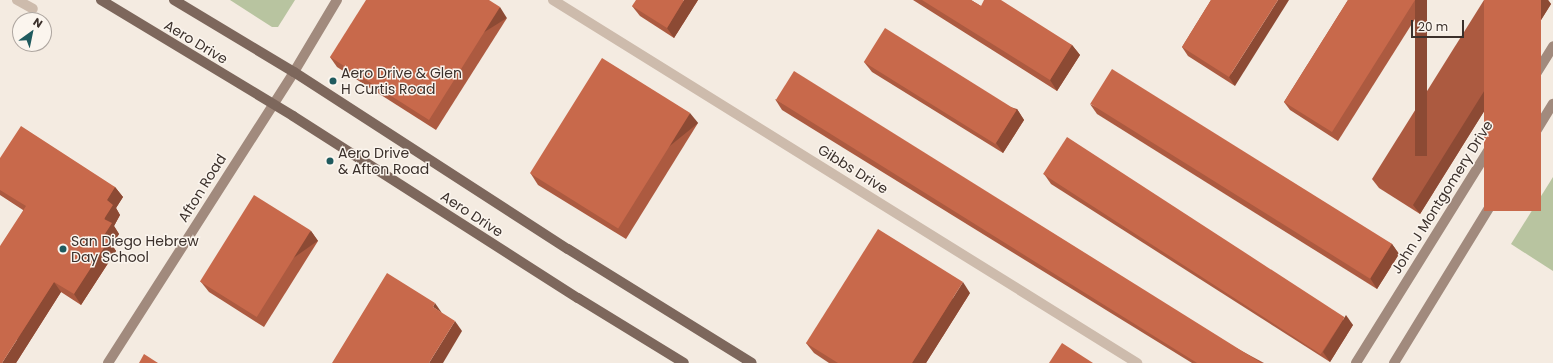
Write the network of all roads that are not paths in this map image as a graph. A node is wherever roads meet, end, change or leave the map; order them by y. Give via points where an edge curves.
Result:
1 (17, 0) edge
2 (101, 0) edge
3 (174, 0) edge
4 (337, 0) edge
5 (553, 0) edge
6 (33, 9) dead end
7 (1553, 46) edge
8 (294, 72) junction
9 (272, 104) junction
10 (1553, 104) edge
11 (108, 363) edge
12 (684, 363) edge
13 (752, 363) edge
14 (1137, 363) edge
15 (1356, 363) edge
16 (1394, 363) edge

1 - 6 street
2 - 9 main road, Aero Drive
3 - 8 main road, Aero Drive
4 - 8 street, Afton Road
5 - 14 street, Gibbs Drive
7 - 15 street, John J Montgomery Drive
8 - 9 street, Afton Road
8 - 13 main road, Aero Drive via 568,249
9 - 11 street, Afton Road
9 - 12 main road, Aero Drive
10 - 16 street

